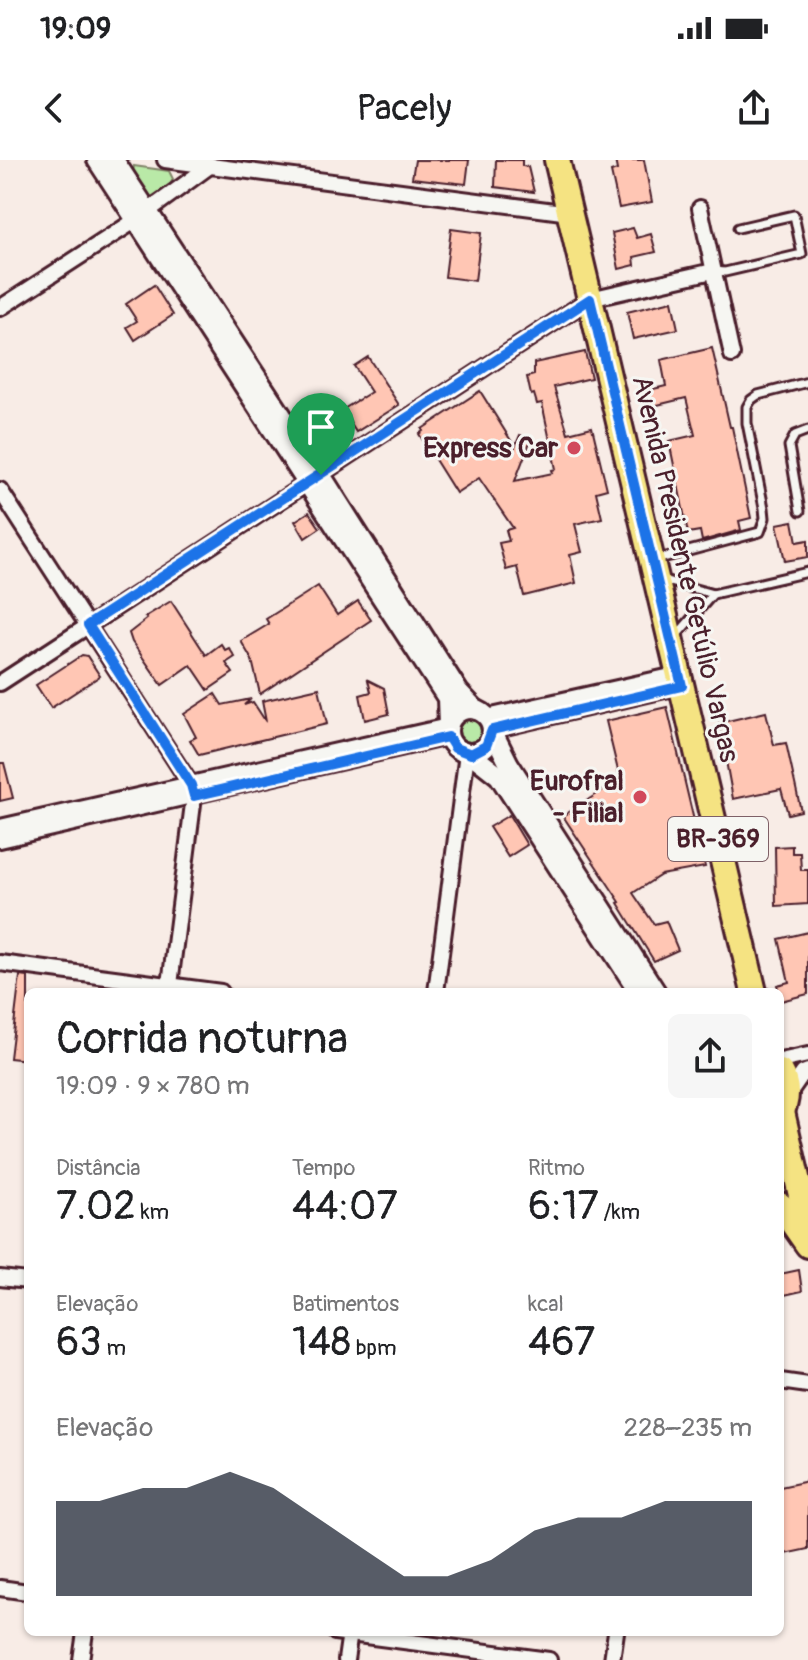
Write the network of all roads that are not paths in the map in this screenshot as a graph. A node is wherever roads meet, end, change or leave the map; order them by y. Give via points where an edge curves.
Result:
1 (97, 160) edge
2 (114, 160) edge
3 (165, 160) edge
4 (557, 160) edge
5 (211, 165) junction
6 (278, 167) edge
7 (700, 208) dead end
8 (570, 213) junction
9 (142, 215) junction
10 (738, 228) dead end
11 (713, 271) junction
12 (590, 299) junction
13 (0, 308) edge
14 (732, 355) dead end
15 (808, 382) edge
16 (808, 430) edge
17 (315, 479) junction
18 (0, 490) edge
19 (800, 511) dead end
20 (655, 569) junction
21 (808, 572) edge
22 (713, 594) junction
23 (88, 625) junction
24 (672, 641) junction
25 (681, 680) junction
26 (0, 683) edge
27 (485, 719) junction
28 (448, 732) junction
29 (469, 754) junction
30 (193, 790) junction
31 (52, 822) junction
32 (0, 827) edge
33 (0, 840) edge
34 (560, 857) junction
35 (0, 963) edge
36 (162, 988) edge
37 (169, 988) edge
38 (437, 988) edge
39 (637, 988) edge
40 (653, 988) edge
41 (753, 988) edge
42 (808, 1055) edge
43 (784, 1060) edge
44 (808, 1071) edge
45 (784, 1106) edge
46 (784, 1113) edge
47 (784, 1211) edge
48 (808, 1226) edge
49 (808, 1245) edge
50 (0, 1278) edge
51 (24, 1281) edge
52 (784, 1382) edge
53 (808, 1385) edge
54 (0, 1588) edge
55 (24, 1591) edge
56 (84, 1636) edge
57 (345, 1636) edge
58 (368, 1636) edge
59 (615, 1636) edge
60 (81, 1660) edge
61 (346, 1660) edge
62 (549, 1660) edge
63 (612, 1660) edge

1 - 9 street
2 - 9 street
3 - 5 street
4 - 8 main road, Avenida Presidente Getúlio Vargas / BR-369
5 - 6 street
5 - 9 street
6 - 8 street
7 - 11 street
8 - 12 main road, Avenida Presidente Getúlio Vargas / BR-369
9 - 13 street
9 - 17 street
10 - 11 lane via 794,215 802,254
11 - 12 street
11 - 14 street
12 - 17 street
12 - 20 main road, Avenida Presidente Getúlio Vargas / BR-369
15 - 20 lane via 758,395 747,407 764,508 760,532
16 - 19 lane via 795,435 789,446
17 - 23 street
17 - 27 street via 459,692
17 - 28 street via 447,698
18 - 23 street
20 - 22 lane
20 - 24 main road, Avenida Presidente Getúlio Vargas / BR-369
21 - 22 lane
22 - 24 lane
23 - 26 street
23 - 30 street
24 - 25 main road, Avenida Presidente Getúlio Vargas / BR-369
25 - 27 street
25 - 41 main road, Avenida Presidente Getúlio Vargas / BR-369
27 - 28 street via 459,712
27 - 29 street via 486,746
27 - 34 street
28 - 29 street via 455,748
28 - 30 street
29 - 34 street via 499,776
29 - 38 street
30 - 31 street
30 - 37 street
31 - 32 street
31 - 33 street
34 - 39 street
34 - 40 street
35 - 36 street
42 - 43 street
44 - 45 street
46 - 48 main road
47 - 49 main road
50 - 51 street
52 - 53 street
54 - 55 street
56 - 60 street
57 - 61 street
58 - 62 street
59 - 63 street

